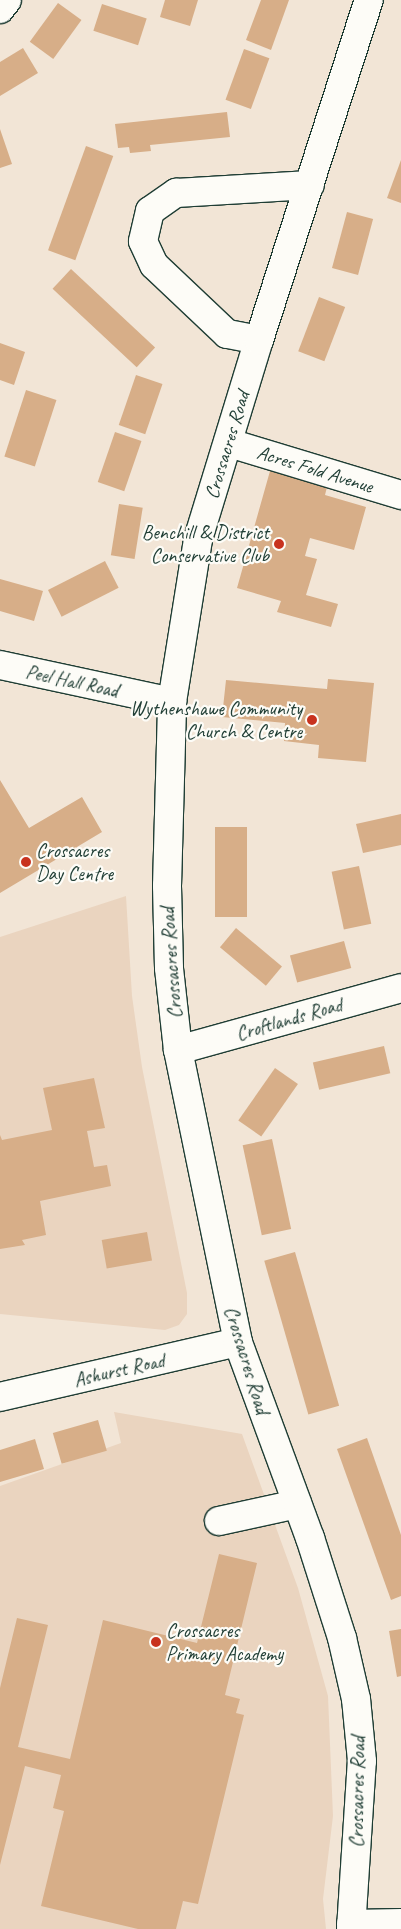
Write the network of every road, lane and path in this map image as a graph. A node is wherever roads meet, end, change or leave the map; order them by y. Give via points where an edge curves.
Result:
1 (7, 0) edge
2 (369, 0) edge
3 (0, 9) edge
4 (310, 184) junction
5 (259, 340) junction
6 (229, 443) junction
7 (401, 495) edge
8 (0, 665) edge
9 (172, 702) junction
10 (401, 988) edge
11 (178, 1050) junction
12 (238, 1342) junction
13 (0, 1397) edge
14 (297, 1504) junction
15 (219, 1521) dead end
16 (401, 1923) edge
17 (351, 1927) edge

1 - 3 street
2 - 4 street, Crossacres Road
4 - 5 street, Crossacres Road
4 - 5 street via 176,193 150,211 142,241 154,265 227,334
5 - 6 street, Crossacres Road
6 - 7 street, Acres Fold Avenue
6 - 9 street, Crossacres Road via 195,556
8 - 9 street, Peel Hall Road
9 - 11 street, Crossacres Road via 166,926
10 - 11 street, Croftlands Road
11 - 12 street, Crossacres Road
12 - 13 street, Ashurst Road
12 - 14 street, Crossacres Road
14 - 15 street
14 - 17 street, Crossacres Road via 339,1629 356,1699 362,1761
16 - 17 street

